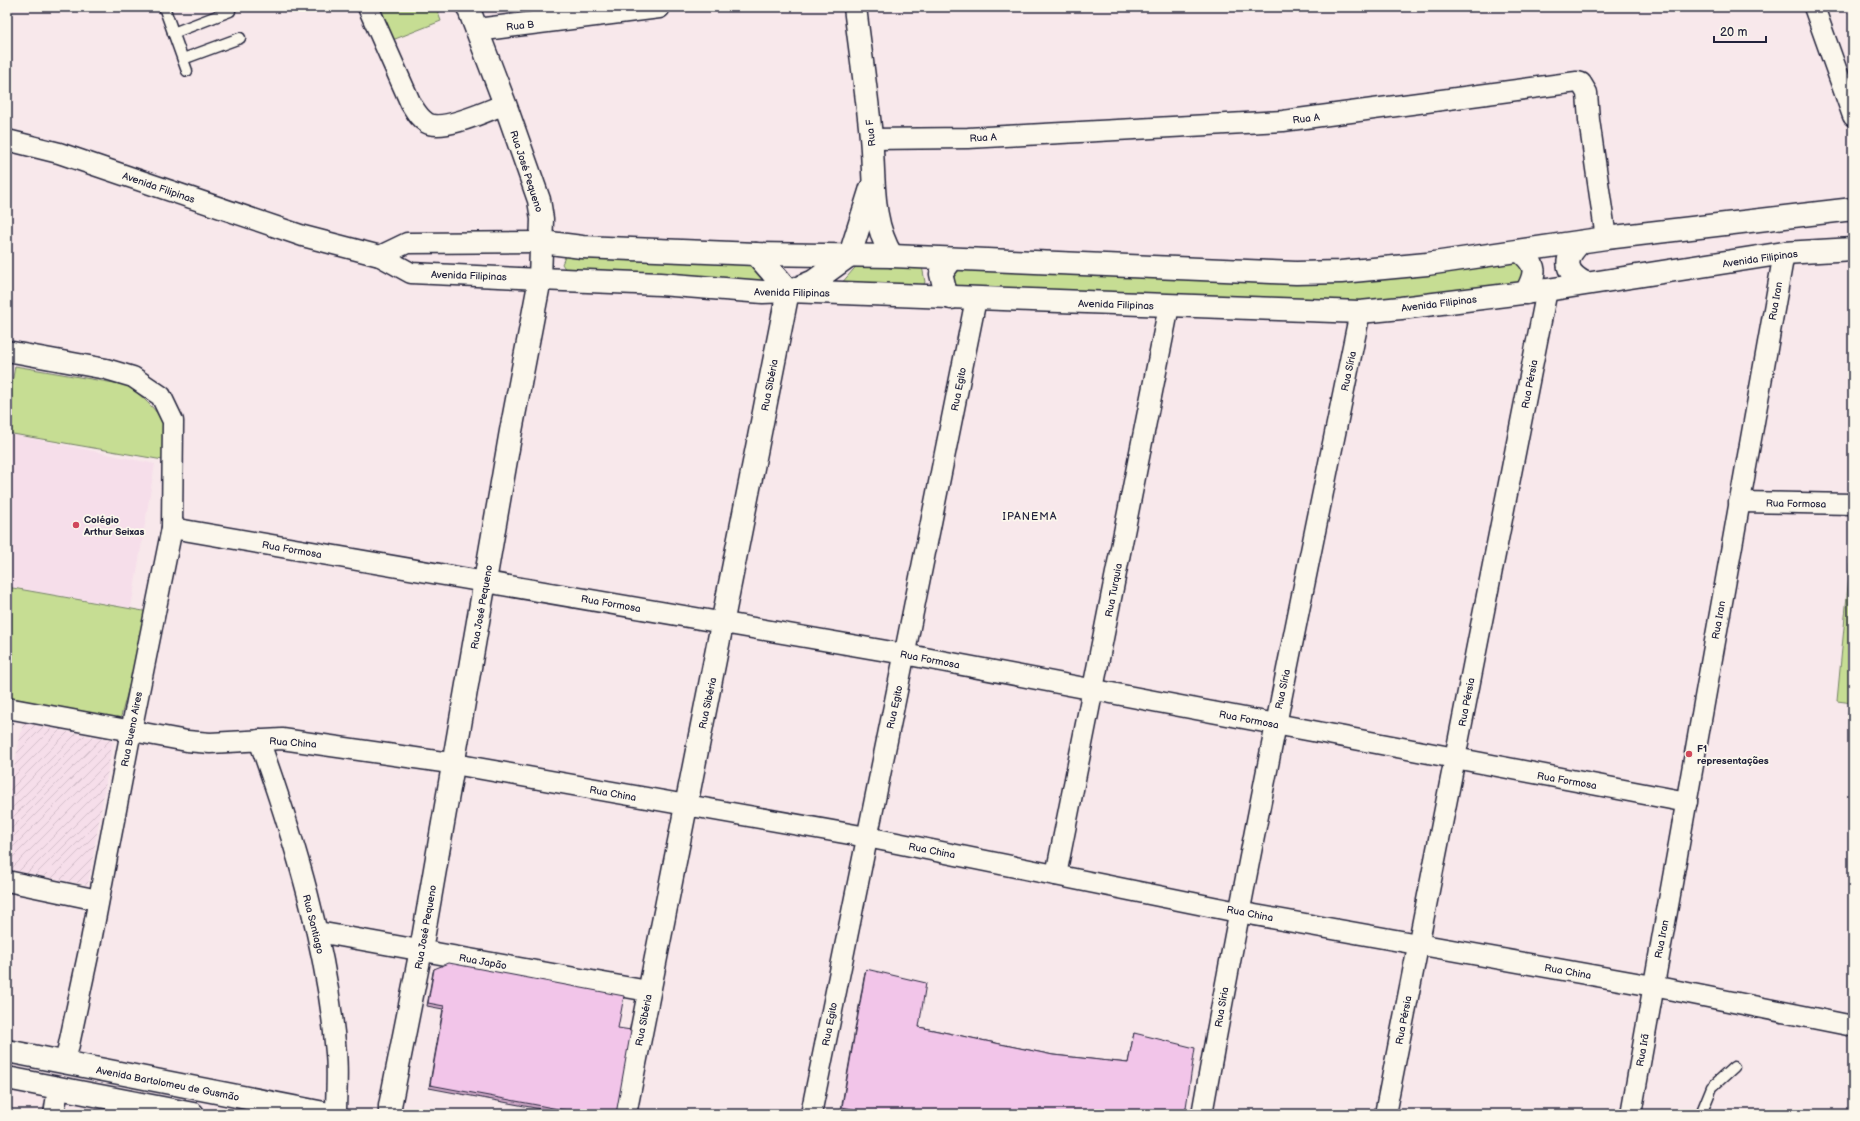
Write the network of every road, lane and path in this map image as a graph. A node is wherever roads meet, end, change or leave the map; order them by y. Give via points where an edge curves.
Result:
1 (164, 7) edge
2 (368, 7) edge
3 (468, 7) edge
4 (855, 7) edge
5 (1814, 7) edge
6 (647, 8) edge
7 (230, 11) dead end
8 (477, 30) junction
9 (173, 33) junction
10 (240, 38) dead end
11 (183, 59) junction
12 (187, 71) dead end
13 (505, 104) junction
14 (1853, 116) edge
15 (871, 139) junction
16 (7, 140) edge
17 (873, 179) junction
18 (1853, 209) edge
19 (1606, 238) junction
20 (542, 242) junction
21 (1581, 242) junction
22 (1853, 248) edge
23 (1520, 251) junction
24 (1784, 253) junction
25 (756, 254) junction
26 (850, 255) junction
27 (380, 256) junction
28 (892, 256) junction
29 (921, 258) junction
30 (952, 259) junction
31 (540, 279) junction
32 (1585, 283) junction
33 (1547, 290) junction
34 (788, 292) junction
35 (1526, 293) junction
36 (920, 296) junction
37 (951, 298) junction
38 (976, 299) junction
39 (1169, 306) junction
40 (1360, 312) junction
41 (7, 351) edge
42 (1739, 502) junction
43 (1853, 504) edge
44 (172, 528) junction
45 (485, 582) junction
46 (723, 622) junction
47 (906, 654) junction
48 (1093, 690) junction
49 (7, 708) edge
50 (1275, 724) junction
51 (131, 731) junction
52 (259, 740) junction
53 (1455, 759) junction
54 (454, 764) junction
55 (1687, 802) junction
56 (685, 806) junction
57 (867, 837) junction
58 (1056, 875) junction
59 (7, 882) edge
60 (98, 900) junction
61 (1238, 912) junction
62 (318, 932) junction
63 (1418, 944) junction
64 (421, 950) junction
65 (1652, 986) junction
66 (648, 991) junction
67 (1853, 1026) edge
68 (7, 1051) edge
69 (65, 1063) junction
70 (1734, 1067) dead end
71 (7, 1078) edge
72 (58, 1089) junction
73 (54, 1114) edge
74 (193, 1114) edge
75 (328, 1114) edge
76 (336, 1114) edge
77 (390, 1114) edge
78 (625, 1114) edge
79 (811, 1114) edge
80 (1202, 1114) edge
81 (1385, 1114) edge
82 (1631, 1114) edge
83 (1701, 1114) edge

1 - 9 lane
2 - 13 street via 419,117 429,124 453,123
3 - 8 main road, Rua José Pequeno
4 - 15 main road, Rua F
5 - 14 street
6 - 8 main road, Rua B
7 - 9 lane
8 - 13 main road, Rua José Pequeno
9 - 11 lane
10 - 11 lane
11 - 12 lane
13 - 20 main road, Rua José Pequeno via 538,200 542,219
15 - 17 main road, Rua F
15 - 19 street, Rua A via 968,138 1283,121 1577,82 1581,83 1587,93
16 - 27 street, Avenida Filipinas via 59,154 303,236
17 - 26 main road
17 - 28 main road, Rua F via 880,230
18 - 19 main road
19 - 21 main road
20 - 25 main road
20 - 27 street via 407,243
20 - 31 main road, Rua José Pequeno
21 - 23 main road
21 - 32 main road via 1572,251 1568,261 1570,271 1576,279
22 - 24 main road, Avenida Filipinas
23 - 30 main road via 1427,264 1296,274
23 - 35 main road via 1530,259 1534,270 1534,277
24 - 32 main road, Avenida Filipinas
24 - 42 street, Rua Iran
25 - 26 main road
25 - 34 main road
26 - 28 main road
26 - 34 main road via 814,281
27 - 31 street, Avenida Filipinas via 411,273
28 - 29 main road
29 - 30 main road
29 - 36 main road via 929,281 926,290
30 - 37 main road via 942,274 945,290
31 - 34 main road, Avenida Filipinas
31 - 45 main road, Rua José Pequeno
32 - 33 main road, Avenida Filipinas
33 - 35 main road, Avenida Filipinas
33 - 53 street, Rua Pérsia
34 - 36 main road, Avenida Filipinas
34 - 46 main road, Rua Sibéria
35 - 40 main road, Avenida Filipinas
36 - 37 main road, Avenida Filipinas
37 - 38 main road, Avenida Filipinas
38 - 39 main road, Avenida Filipinas
38 - 47 street, Rua Egito
39 - 40 main road, Avenida Filipinas
39 - 48 street, Rua Turquia
40 - 50 street, Rua Síria
41 - 44 street, Rua Bueno Aires via 133,377 161,396 173,421
42 - 43 street, Rua Formosa
42 - 55 street, Rua Iran
44 - 45 street, Rua Formosa
44 - 51 street, Rua Bueno Aires
45 - 46 street, Rua Formosa
45 - 54 main road, Rua José Pequeno
46 - 47 street, Rua Formosa
46 - 56 main road, Rua Sibéria
47 - 48 street, Rua Formosa
47 - 57 street, Rua Egito
48 - 50 street, Rua Formosa
48 - 58 street, Rua Turquia
49 - 51 street, Rua China
50 - 53 street, Rua Formosa
50 - 61 street, Rua Síria
51 - 52 street, Rua China via 210,743
51 - 60 street, Rua Bueno Aires
52 - 54 street, Rua China via 310,742
52 - 62 street, Rua Santiago
53 - 55 street, Rua Formosa
53 - 63 street, Rua Pérsia
54 - 56 street, Rua China
54 - 64 main road, Rua José Pequeno
55 - 65 street, Rua Iran
56 - 57 street, Rua China
56 - 66 main road, Rua Sibéria
57 - 58 street, Rua China
57 - 79 street, Rua Egito
58 - 61 street, Rua China
59 - 60 street
60 - 69 street, Rua Bueno Aires
61 - 63 street, Rua China
61 - 80 street, Rua Síria
62 - 64 street, Rua Japão
62 - 76 street, Rua Santiago via 336,1054
63 - 65 street, Rua China
63 - 81 street, Rua Pérsia
64 - 66 street, Rua Japão
64 - 77 main road, Rua José Pequeno
65 - 67 street, Rua China
65 - 82 street, Rua Irã
66 - 78 main road, Rua Sibéria
68 - 69 main road, Avenida Bartolomeu de Gusmão
69 - 75 main road, Avenida Bartolomeu de Gusmão
70 - 83 lane via 1712,1087
71 - 72 main road
72 - 73 street
72 - 74 main road

